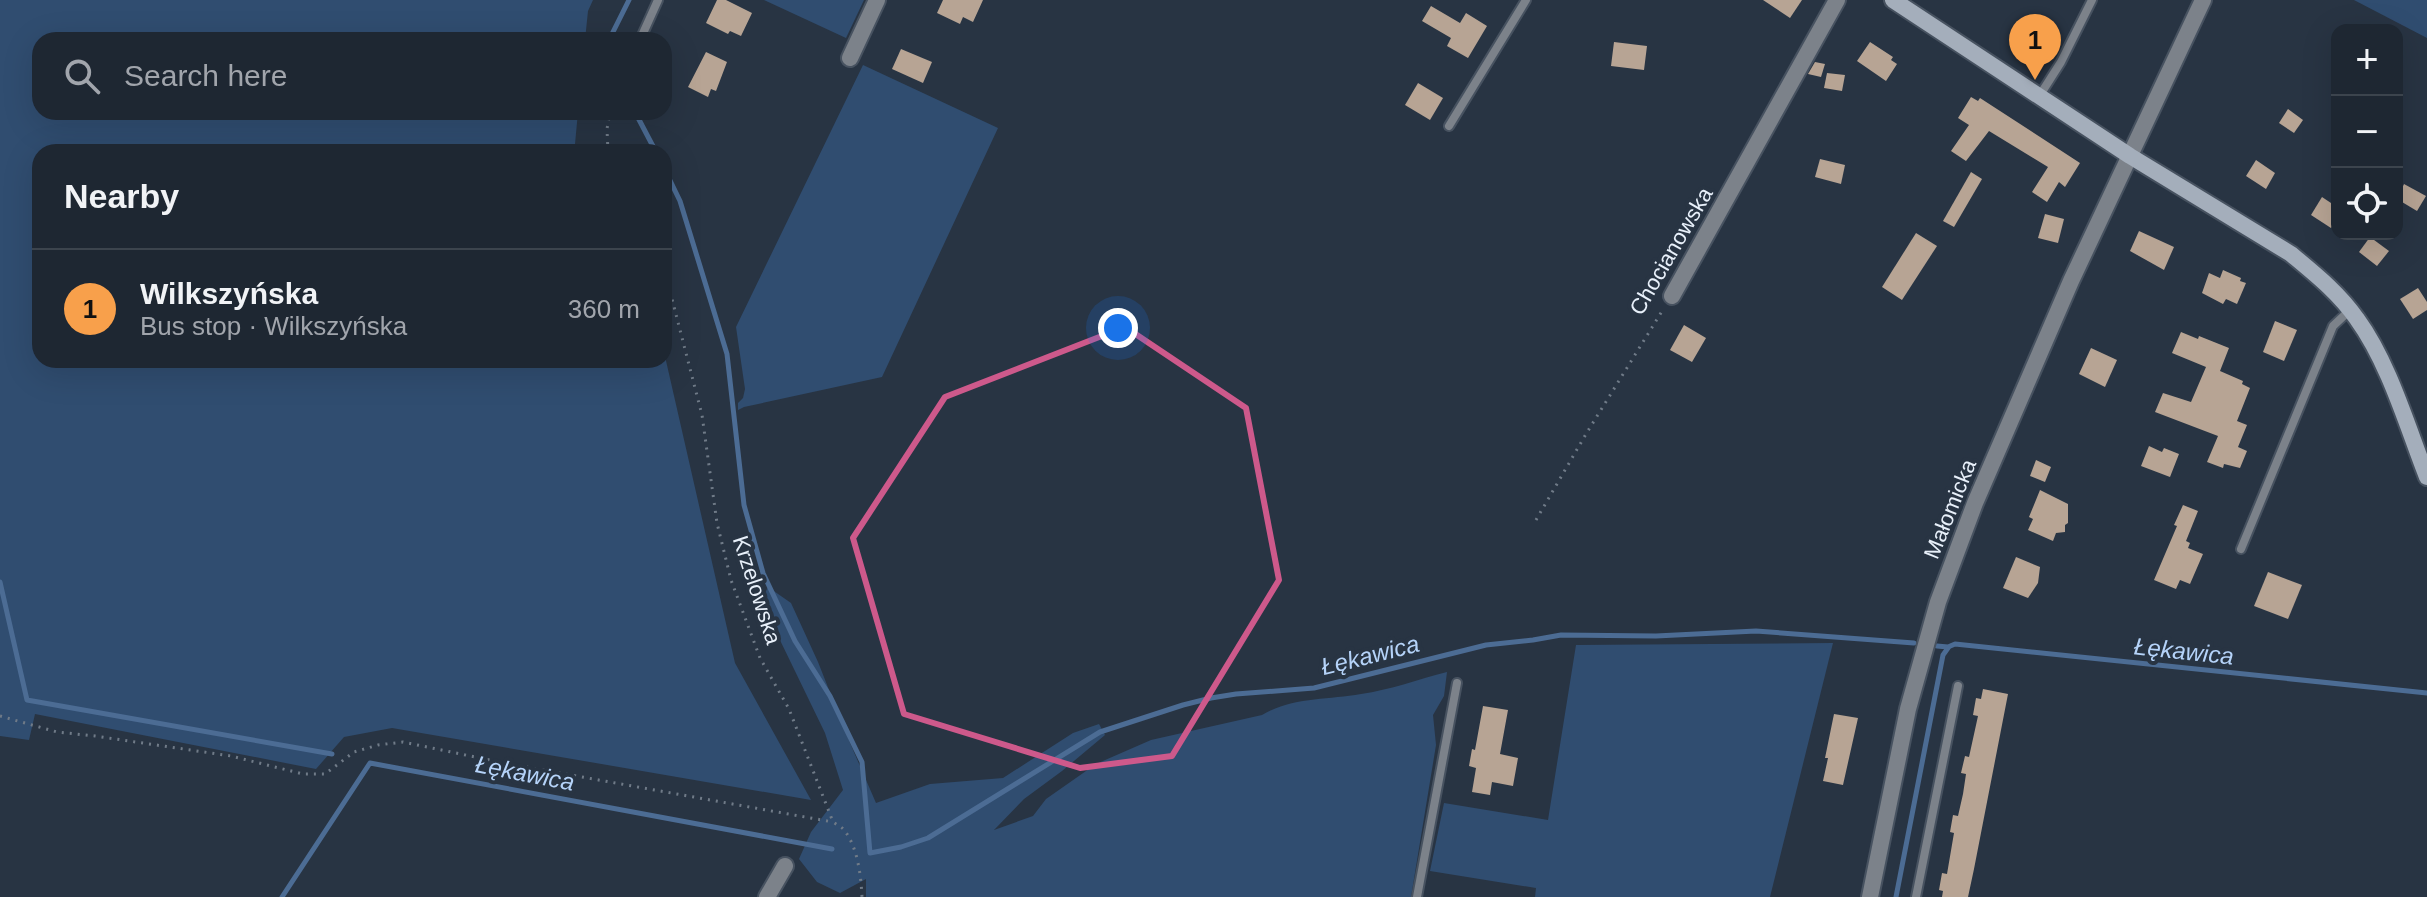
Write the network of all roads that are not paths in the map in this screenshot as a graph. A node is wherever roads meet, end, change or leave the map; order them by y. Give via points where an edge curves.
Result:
1 (658, 0) edge
2 (877, 0) edge
3 (1526, 0) edge
4 (1837, 0) edge
5 (1893, 0) edge
6 (2092, 0) edge
7 (2203, 0) edge
8 (644, 32) edge
9 (850, 58) dead end
10 (2040, 95) junction
11 (1449, 126) dead end
12 (2130, 156) junction
13 (1672, 296) road end
14 (2350, 310) junction
15 (2427, 477) edge
16 (2241, 549) dead end
17 (1457, 683) dead end
18 (1958, 686) dead end
19 (785, 866) dead end
20 (1874, 896) edge
21 (767, 897) edge
22 (1417, 897) edge
23 (1916, 897) edge

1 - 8 lane
2 - 9 street
3 - 11 lane
4 - 13 street, Chocianowska
5 - 10 street
6 - 10 lane
7 - 12 street, Małomicka
10 - 12 street
12 - 14 street via 2291,254
12 - 20 street, Małomicka via 1975,503 1938,602 1908,709
14 - 15 street via 2374,346
14 - 16 lane via 2333,326
17 - 22 lane
18 - 23 lane
19 - 21 street

